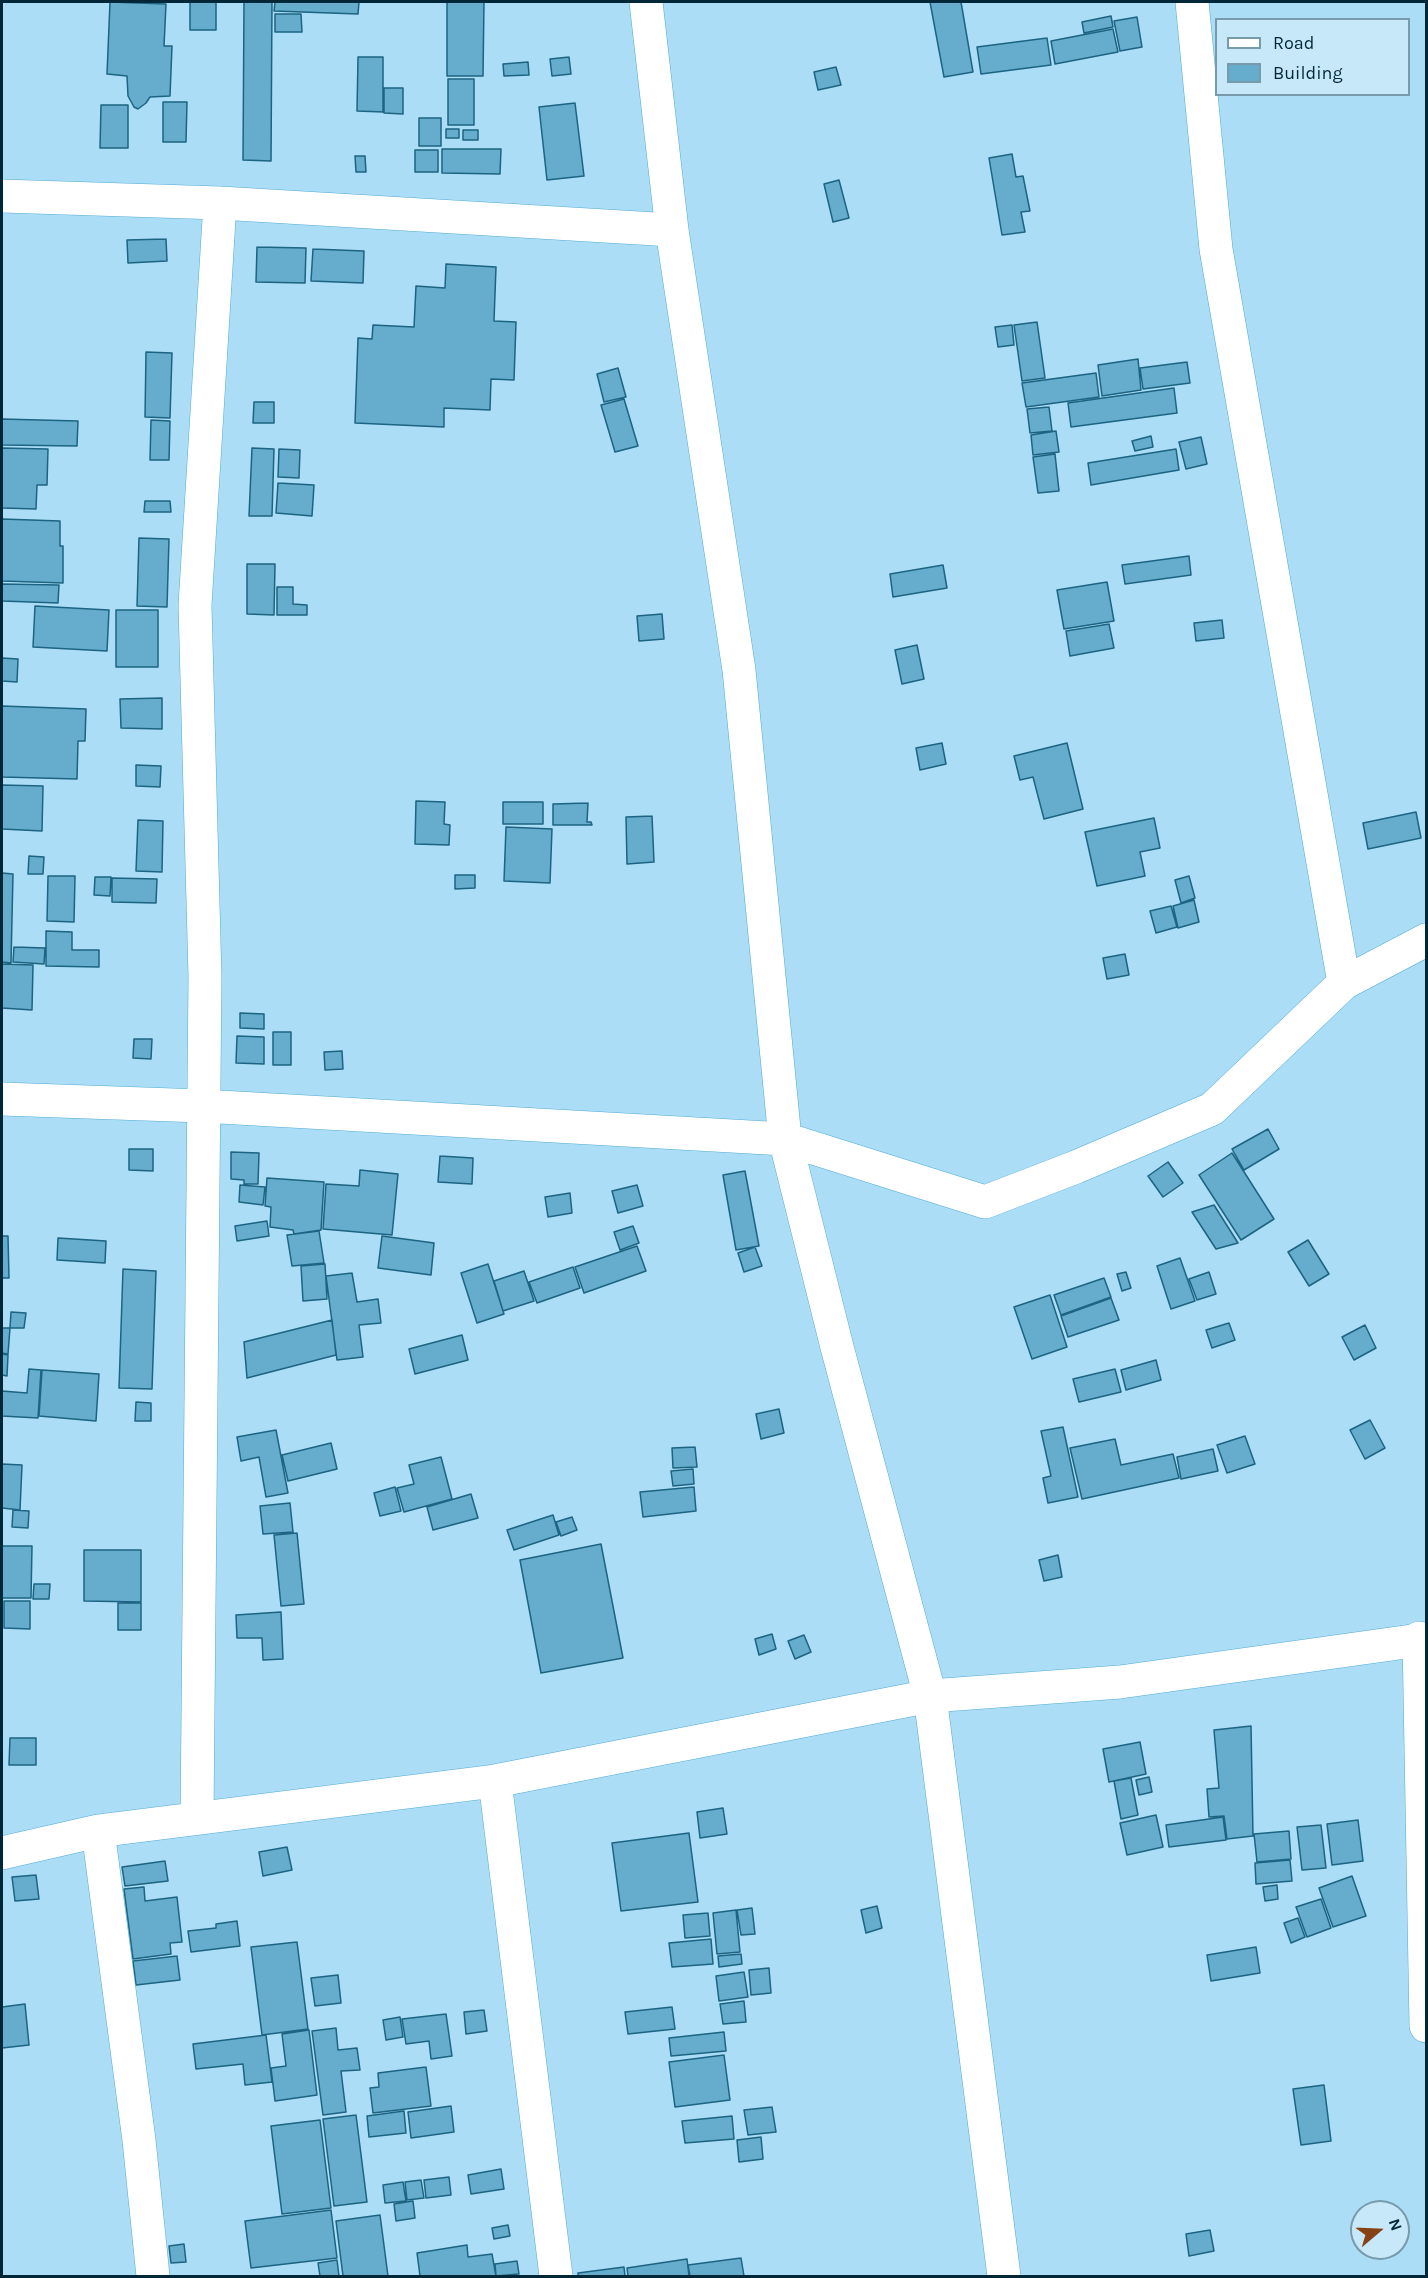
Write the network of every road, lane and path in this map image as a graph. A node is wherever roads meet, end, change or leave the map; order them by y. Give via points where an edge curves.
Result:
1 (646, 2) edge
2 (1192, 2) edge
3 (2, 196) edge
4 (220, 203) junction
5 (672, 230) junction
6 (1426, 940) edge
7 (1344, 983) junction
8 (2, 1099) edge
9 (202, 1106) junction
10 (785, 1139) junction
11 (1423, 1639) edge
12 (930, 1696) junction
13 (495, 1781) junction
14 (197, 1818) junction
15 (98, 1831) junction
16 (2, 1853) edge
17 (1426, 2025) edge
18 (153, 2277) edge
19 (556, 2277) edge
20 (1004, 2277) edge

1 - 5 street
2 - 7 street via 1216,249
3 - 4 street
4 - 5 street
4 - 9 street via 195,605 205,977
5 - 10 street via 739,670
6 - 7 street
7 - 10 street via 1212,1109 985,1202
8 - 9 street
9 - 10 street
9 - 14 street
10 - 12 street
11 - 12 street via 1120,1682
11 - 17 street
12 - 13 street
12 - 20 street
13 - 14 street
13 - 19 street
14 - 15 street
15 - 16 street
15 - 18 street

